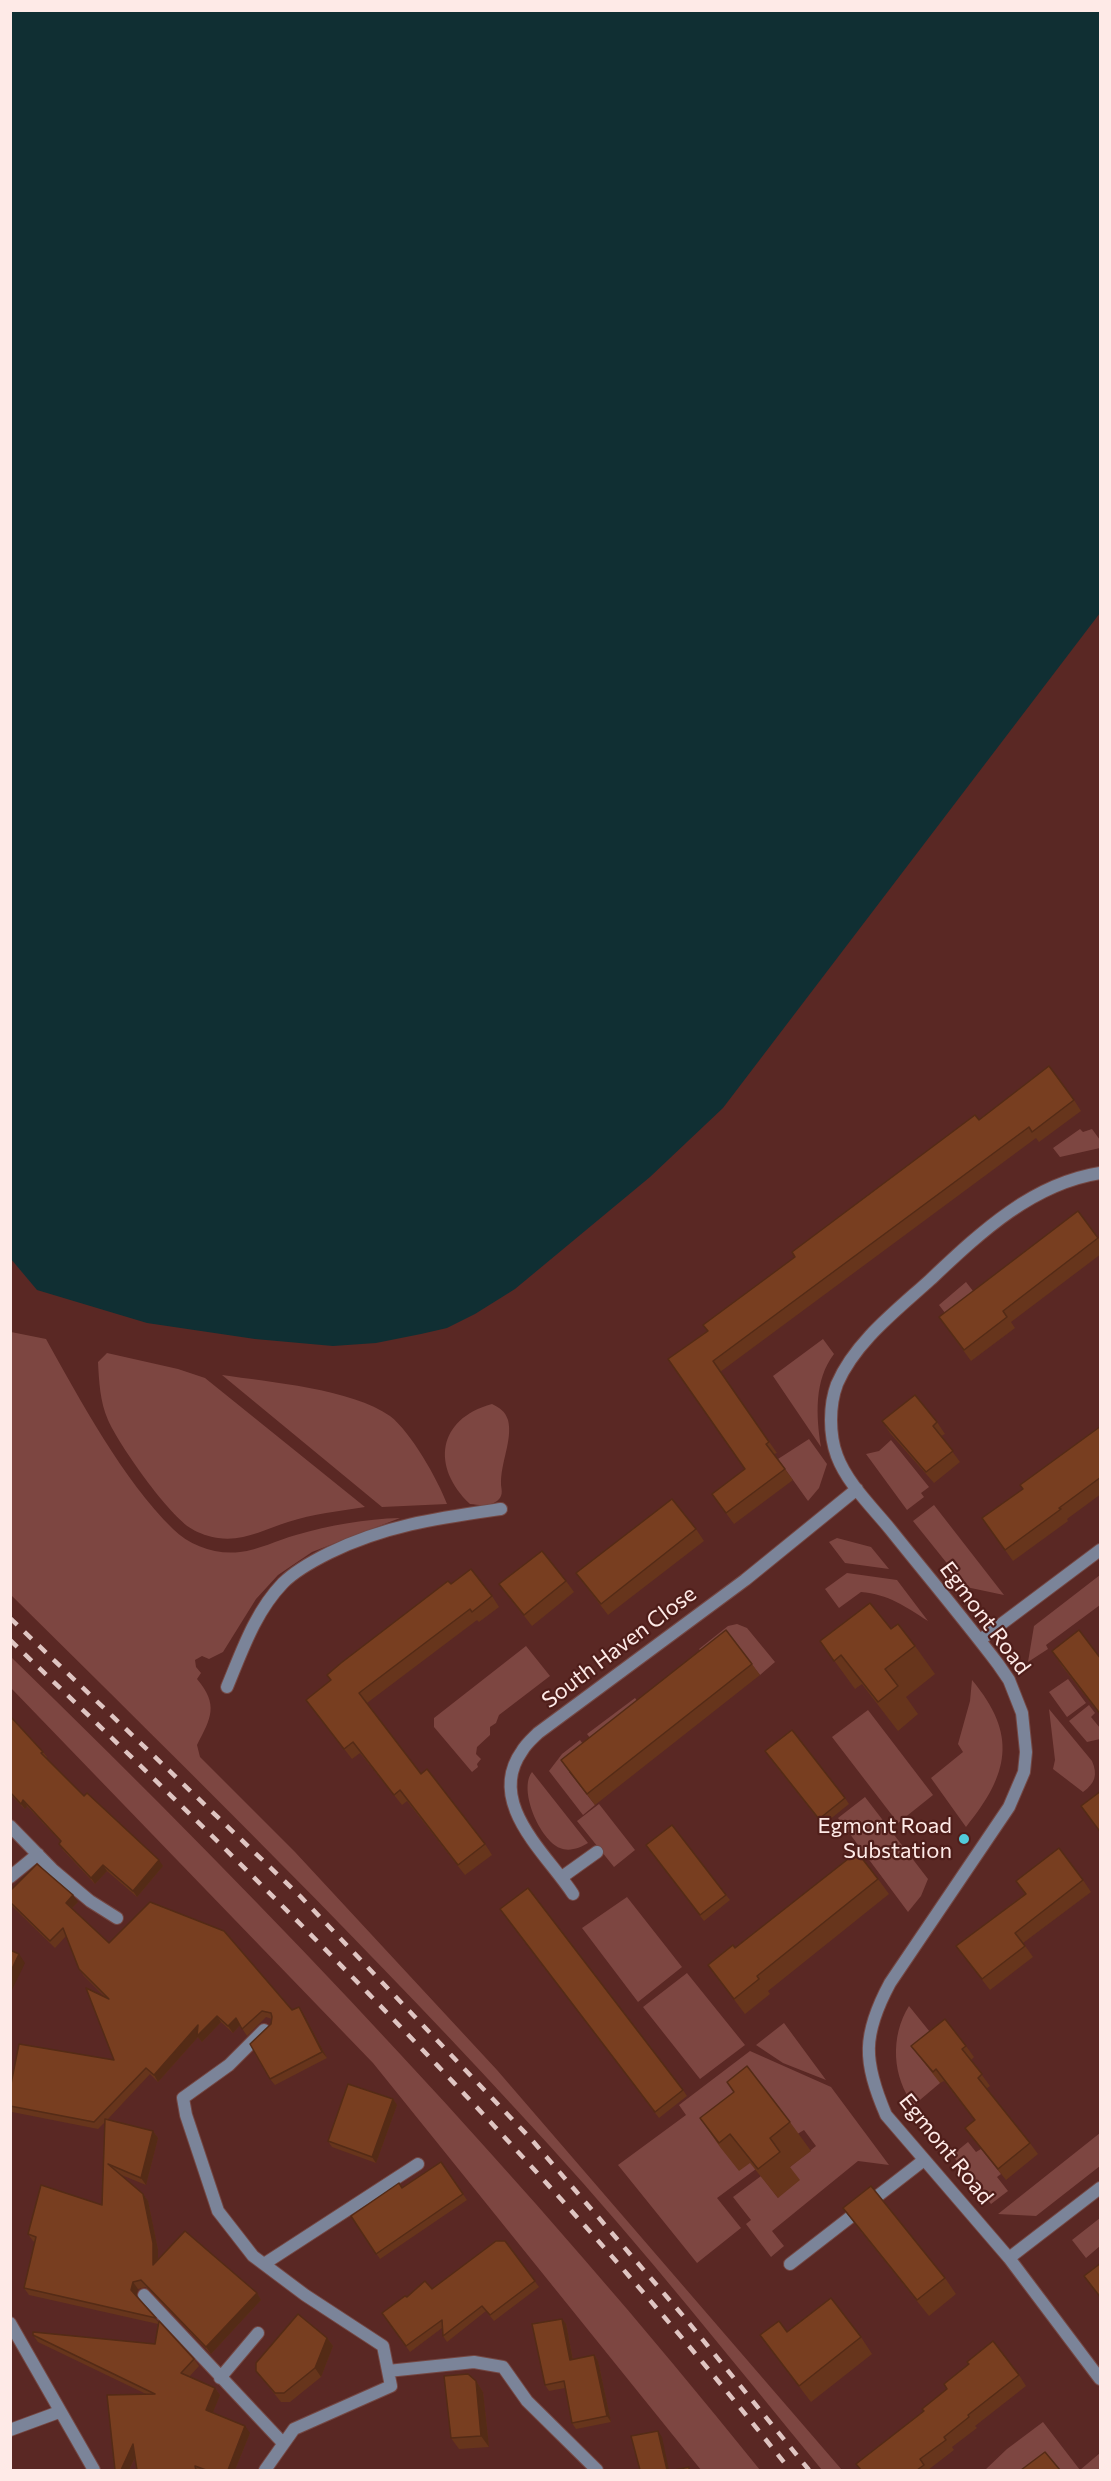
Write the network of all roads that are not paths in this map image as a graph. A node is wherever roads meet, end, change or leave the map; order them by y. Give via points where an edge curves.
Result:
1 (1101, 1173) edge
2 (857, 1489) junction
3 (501, 1509) dead end
4 (1101, 1550) edge
5 (980, 1640) junction
6 (227, 1687) dead end
7 (10, 1826) edge
8 (597, 1852) dead end
9 (38, 1854) junction
10 (562, 1876) junction
11 (10, 1877) edge
12 (573, 1894) dead end
13 (117, 1918) dead end
14 (269, 2025) edge
15 (924, 2160) junction
16 (418, 2164) dead end
17 (1101, 2188) edge
18 (1009, 2258) junction
19 (264, 2264) junction
20 (790, 2264) dead end
21 (144, 2295) edge
22 (10, 2323) edge
23 (258, 2333) dead end
24 (388, 2371) junction
25 (220, 2378) junction
26 (1101, 2379) edge
27 (59, 2412) junction
28 (10, 2430) edge
29 (282, 2442) junction
30 (94, 2470) edge
31 (266, 2470) edge
32 (597, 2470) edge

1 - 2 street, Egmont Road via 1045,1190 988,1229 875,1331 850,1362 836,1386 833,1440 837,1457
2 - 5 street, Egmont Road
2 - 10 street, South Haven Close via 745,1580 538,1733 522,1750 511,1777 512,1800 520,1821
3 - 6 street via 427,1519 384,1530 312,1562 283,1583 255,1622
4 - 5 street
5 - 15 street, Egmont Road via 1009,1680 1022,1713 1024,1772 1009,1807 890,1983 875,2010 868,2043 875,2091 886,2115
7 - 9 street
8 - 10 street
9 - 11 street
9 - 13 street via 90,1901
10 - 12 street, South Haven Close
14 - 19 street via 229,2065 183,2097 218,2211 253,2256
15 - 18 street, Egmont Road
15 - 20 street
16 - 19 street
17 - 18 street
18 - 26 street, Egmont Road
19 - 24 street via 383,2346
21 - 25 street
22 - 27 street
23 - 25 street
24 - 29 street via 391,2385 294,2428
24 - 32 street via 474,2362 503,2367 527,2401
25 - 29 street
27 - 28 street
27 - 30 street
29 - 31 street

